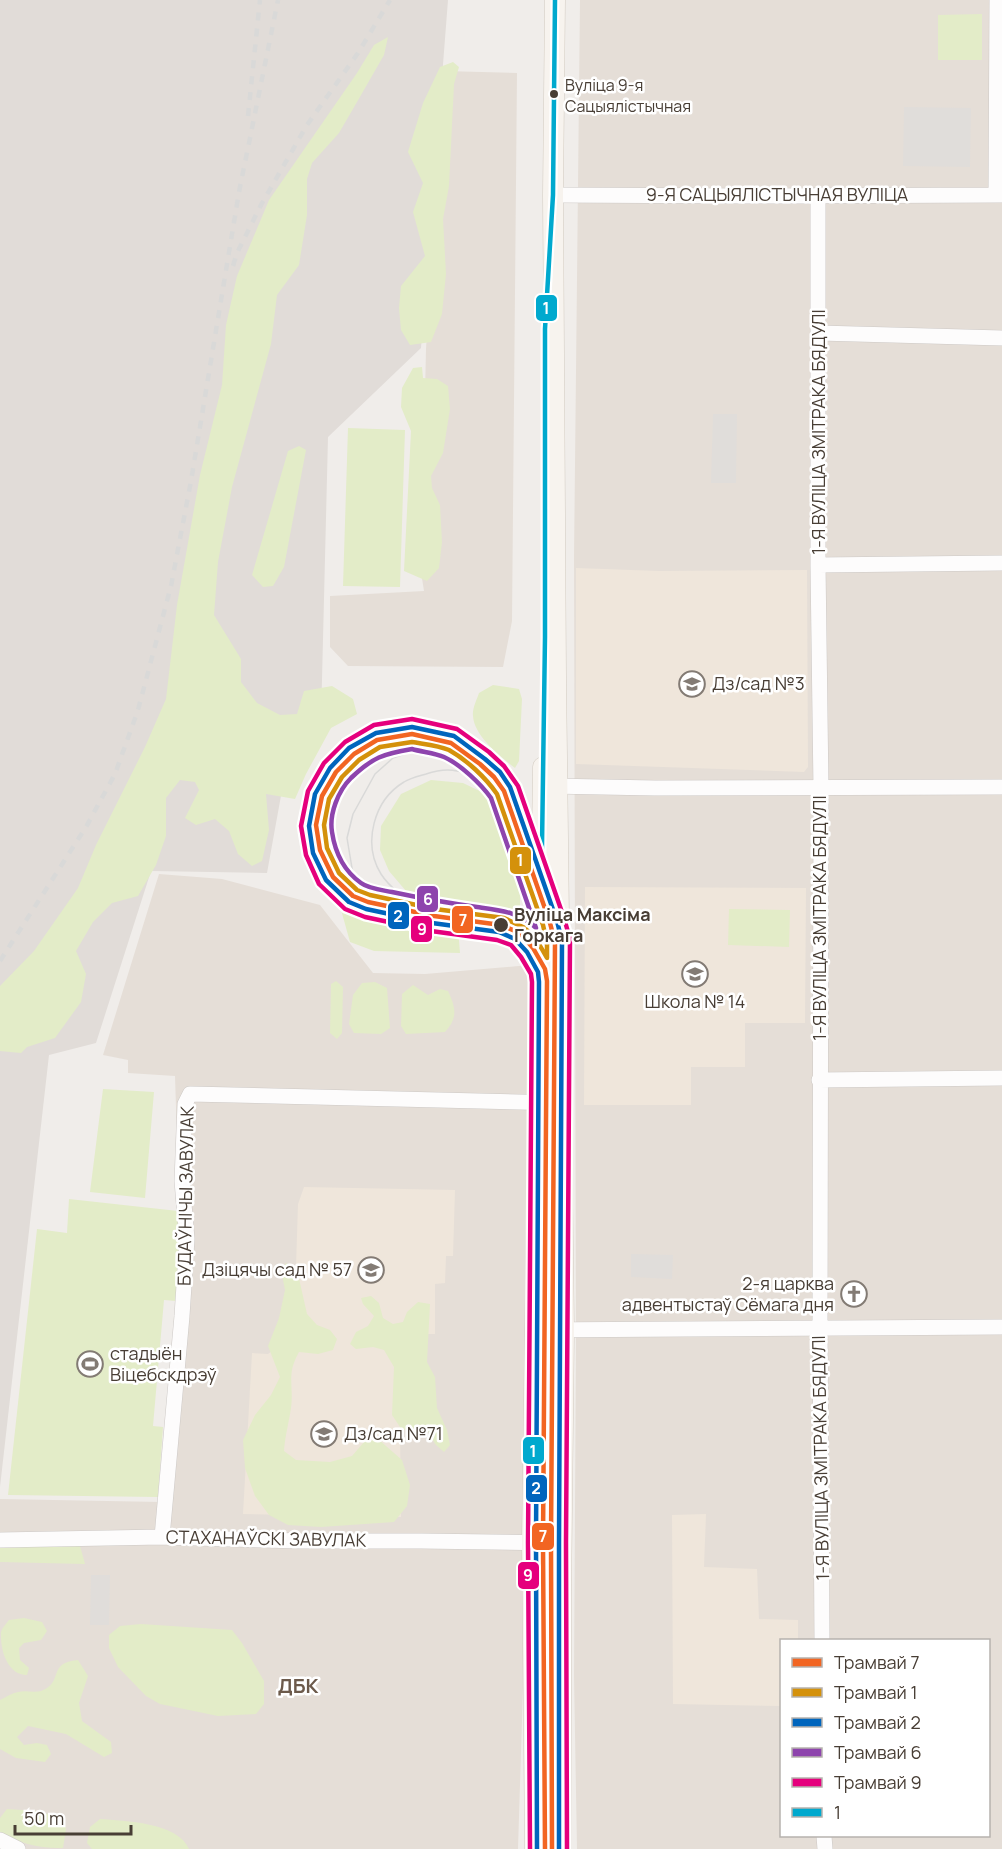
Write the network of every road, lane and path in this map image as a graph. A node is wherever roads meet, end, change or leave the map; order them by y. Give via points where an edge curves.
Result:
1 (555, 0) edge
2 (997, 0) edge
3 (999, 55) edge
4 (553, 195) junction
5 (818, 195) junction
6 (999, 195) edge
7 (819, 333) junction
8 (1002, 338) edge
9 (1002, 563) edge
10 (818, 565) junction
11 (550, 787) junction
12 (1002, 787) edge
13 (821, 789) junction
14 (1002, 1078) edge
15 (819, 1080) junction
16 (537, 1102) junction
17 (562, 1103) junction
18 (1002, 1326) edge
19 (820, 1328) junction
20 (535, 1330) junction
21 (564, 1330) junction
22 (162, 1538) junction
23 (0, 1540) edge
24 (532, 1542) junction
25 (561, 1543) junction
26 (822, 1639) edge
27 (0, 1840) edge
28 (18, 1849) edge
29 (535, 1849) edge
30 (561, 1849) edge

1 - 4 main road
2 - 3 street
3 - 6 street
4 - 5 street, 9-Я САЦЫЯЛІСТЫЧНАЯ ВУЛІЦА
4 - 11 main road via 545,329
5 - 6 street, 9-Я САЦЫЯЛІСТЫЧНАЯ ВУЛІЦА
5 - 7 street, 1-Я ВУЛІЦА ЗМІТРАКА БЯДУЛІ
7 - 8 street
7 - 10 street, 1-Я ВУЛІЦА ЗМІТРАКА БЯДУЛІ
9 - 10 street
10 - 13 street, 1-Я ВУЛІЦА ЗМІТРАКА БЯДУЛІ
11 - 13 street
11 - 16 main road
11 - 17 main road
12 - 13 street
13 - 15 street, 1-Я ВУЛІЦА ЗМІТРАКА БЯДУЛІ
14 - 15 street
15 - 19 street, 1-Я ВУЛІЦА ЗМІТРАКА БЯДУЛІ
16 - 17 street
16 - 20 main road
16 - 22 street, БУДАЎНІЧЫ ЗАВУЛАК via 190,1094 185,1104 182,1181 186,1250 182,1316
17 - 21 main road
18 - 19 street
19 - 21 street
19 - 26 street, 1-Я ВУЛІЦА ЗМІТРАКА БЯДУЛІ
20 - 21 street
20 - 24 main road
21 - 25 main road
22 - 23 street, СТАХАНАЎСКІ ЗАВУЛАК
22 - 24 street, СТАХАНАЎСКІ ЗАВУЛАК
24 - 25 street, СТАХАНАЎСКІ ЗАВУЛАК
24 - 29 main road
25 - 30 main road
27 - 28 street

